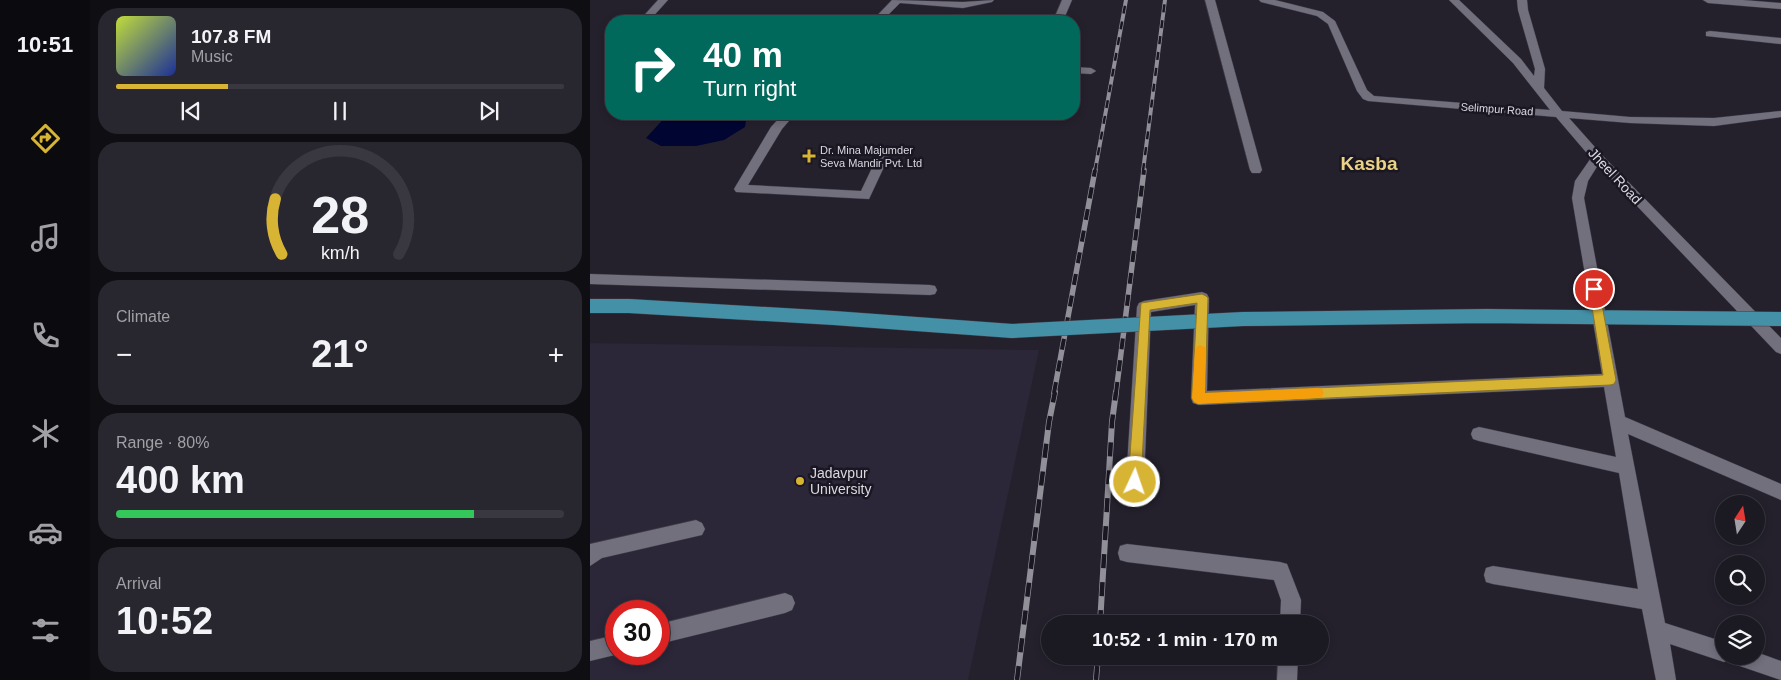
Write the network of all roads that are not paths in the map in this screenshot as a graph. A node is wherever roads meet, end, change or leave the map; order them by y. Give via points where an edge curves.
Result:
1 (663, 0) edge
2 (898, 0) edge
3 (989, 0) edge
4 (1066, 0) edge
5 (1210, 0) edge
6 (1264, 0) edge
7 (1319, 0) edge
8 (1454, 0) edge
9 (1522, 0) edge
10 (1708, 0) edge
11 (1781, 6) edge
12 (1320, 14) junction
13 (649, 15) edge
14 (883, 15) edge
15 (1060, 15) edge
16 (1710, 34) dead end
17 (1781, 41) edge
18 (1080, 70) edge
19 (1091, 71) dead end
20 (1539, 88) junction
21 (1558, 113) junction
22 (1781, 114) edge
23 (783, 120) edge
24 (885, 152) dead end
25 (1598, 158) junction
26 (1256, 170) dead end
27 (590, 279) edge
28 (930, 290) dead end
29 (590, 306) edge
30 (1781, 319) edge
31 (1781, 348) edge
32 (1610, 380) junction
33 (1618, 421) junction
34 (1479, 434) dead end
35 (1626, 467) junction
36 (1135, 482) dead end
37 (1781, 492) edge
38 (696, 529) dead end
39 (1127, 553) dead end
40 (590, 557) edge
41 (1493, 575) dead end
42 (1650, 601) junction
43 (786, 603) dead end
44 (1290, 615) edge
45 (1657, 630) junction
46 (670, 631) edge
47 (605, 648) edge
48 (1715, 649) edge
49 (590, 651) edge
50 (1288, 665) edge
51 (1764, 665) edge
52 (1781, 671) edge
53 (1287, 680) edge
54 (1666, 680) edge

1 - 13 street
2 - 3 street via 963,5
2 - 14 street
4 - 15 street
5 - 26 street
6 - 12 street
7 - 12 street
8 - 20 street, Jheel Road via 1517,61
9 - 20 street via 1540,69
10 - 11 street
12 - 21 street, Selimpur Road via 1332,23 1367,97
16 - 17 street
18 - 19 street
20 - 21 street, Jheel Road
21 - 22 street, Selimpur Road via 1630,120 1714,122
21 - 25 street, Jheel Road
23 - 24 street via 740,189 865,196
25 - 31 street, Jheel Road
25 - 32 street via 1582,178 1578,198
27 - 28 street
29 - 30 main road, bridge via 1012,331 1272,319 1487,316
32 - 33 street
32 - 36 street via 1198,398 1202,298 1144,306
33 - 35 street
33 - 37 street
34 - 35 street
35 - 42 street
38 - 40 street via 597,550
39 - 44 street via 1280,571 1290,600
41 - 42 street
42 - 45 street
43 - 46 street
45 - 48 street
45 - 54 street
47 - 49 street
50 - 53 street
51 - 52 street

